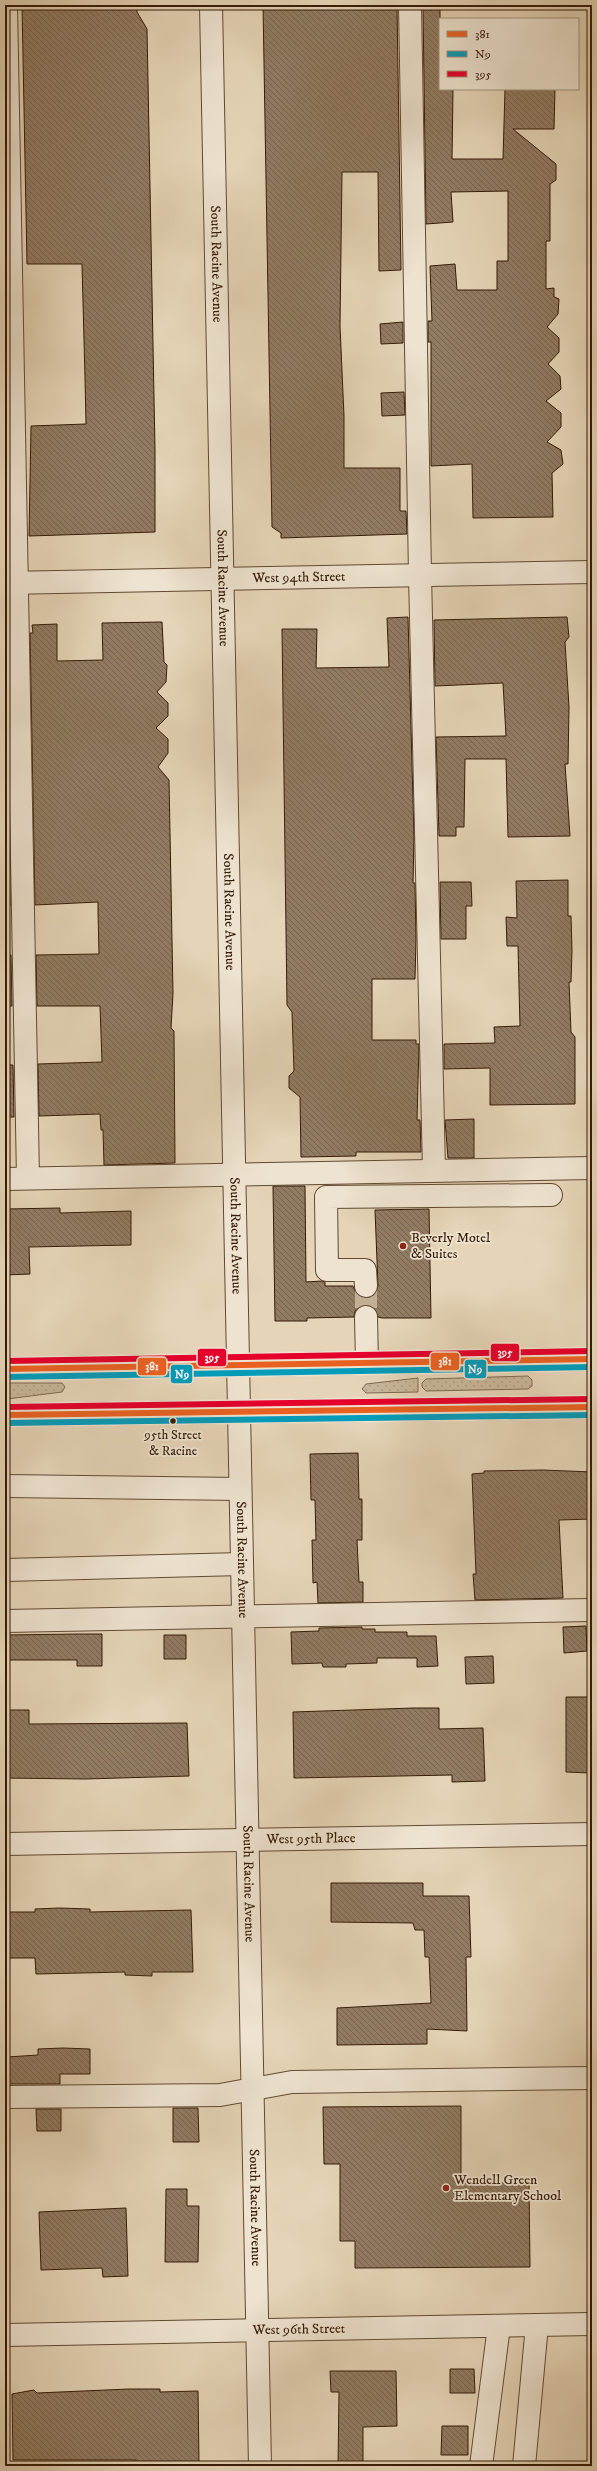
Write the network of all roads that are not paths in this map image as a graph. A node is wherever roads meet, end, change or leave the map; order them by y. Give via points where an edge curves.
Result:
1 (6, 5) edge
2 (210, 5) edge
3 (410, 5) edge
4 (592, 572) edge
5 (420, 575) junction
6 (222, 579) junction
7 (11, 583) edge
8 (592, 1168) edge
9 (434, 1170) junction
10 (234, 1173) junction
11 (28, 1178) junction
12 (5, 1179) edge
13 (551, 1195) dead end
14 (366, 1286) tunnel mouth
15 (366, 1317) tunnel mouth
16 (592, 1359) edge
17 (367, 1363) junction
18 (238, 1365) junction
19 (5, 1369) edge
20 (592, 1407) edge
21 (239, 1413) junction
22 (5, 1415) edge
23 (5, 1486) edge
24 (240, 1489) junction
25 (242, 1564) junction
26 (5, 1570) edge
27 (592, 1610) edge
28 (243, 1617) junction
29 (5, 1621) edge
30 (592, 1834) edge
31 (247, 1840) junction
32 (5, 1844) edge
33 (592, 2078) edge
34 (252, 2088) junction
35 (5, 2097) edge
36 (592, 2324) edge
37 (499, 2326) junction
38 (537, 2326) junction
39 (257, 2331) junction
40 (5, 2335) edge
41 (260, 2466) edge
42 (481, 2466) edge
43 (524, 2466) edge

1 - 7 street
2 - 6 street, South Racine Avenue
3 - 5 street
4 - 5 street, West 94th Street
5 - 6 street, West 94th Street
5 - 9 street
6 - 7 street, West 94th Street
6 - 10 street, South Racine Avenue
7 - 11 street
8 - 9 street
9 - 10 street
10 - 11 street
10 - 18 street, South Racine Avenue
11 - 12 street
13 - 14 street via 326,1197 327,1270 365,1270
15 - 17 street
16 - 17 main road
17 - 18 main road
18 - 19 main road
18 - 21 street, South Racine Avenue
20 - 21 main road
21 - 22 main road
21 - 24 street, South Racine Avenue
23 - 24 street
24 - 25 street, South Racine Avenue
25 - 26 street
25 - 28 street, South Racine Avenue
27 - 28 street
28 - 29 street
28 - 31 street, South Racine Avenue
30 - 31 street, West 95th Place
31 - 32 street, West 95th Place
31 - 34 street, South Racine Avenue
33 - 34 street via 292,2082
34 - 35 street via 220,2095
34 - 39 street, South Racine Avenue
36 - 38 street, West 96th Street
37 - 38 street, West 96th Street
37 - 39 street, West 96th Street
37 - 42 street
38 - 43 street
39 - 40 street, West 96th Street
39 - 41 street, South Racine Avenue

